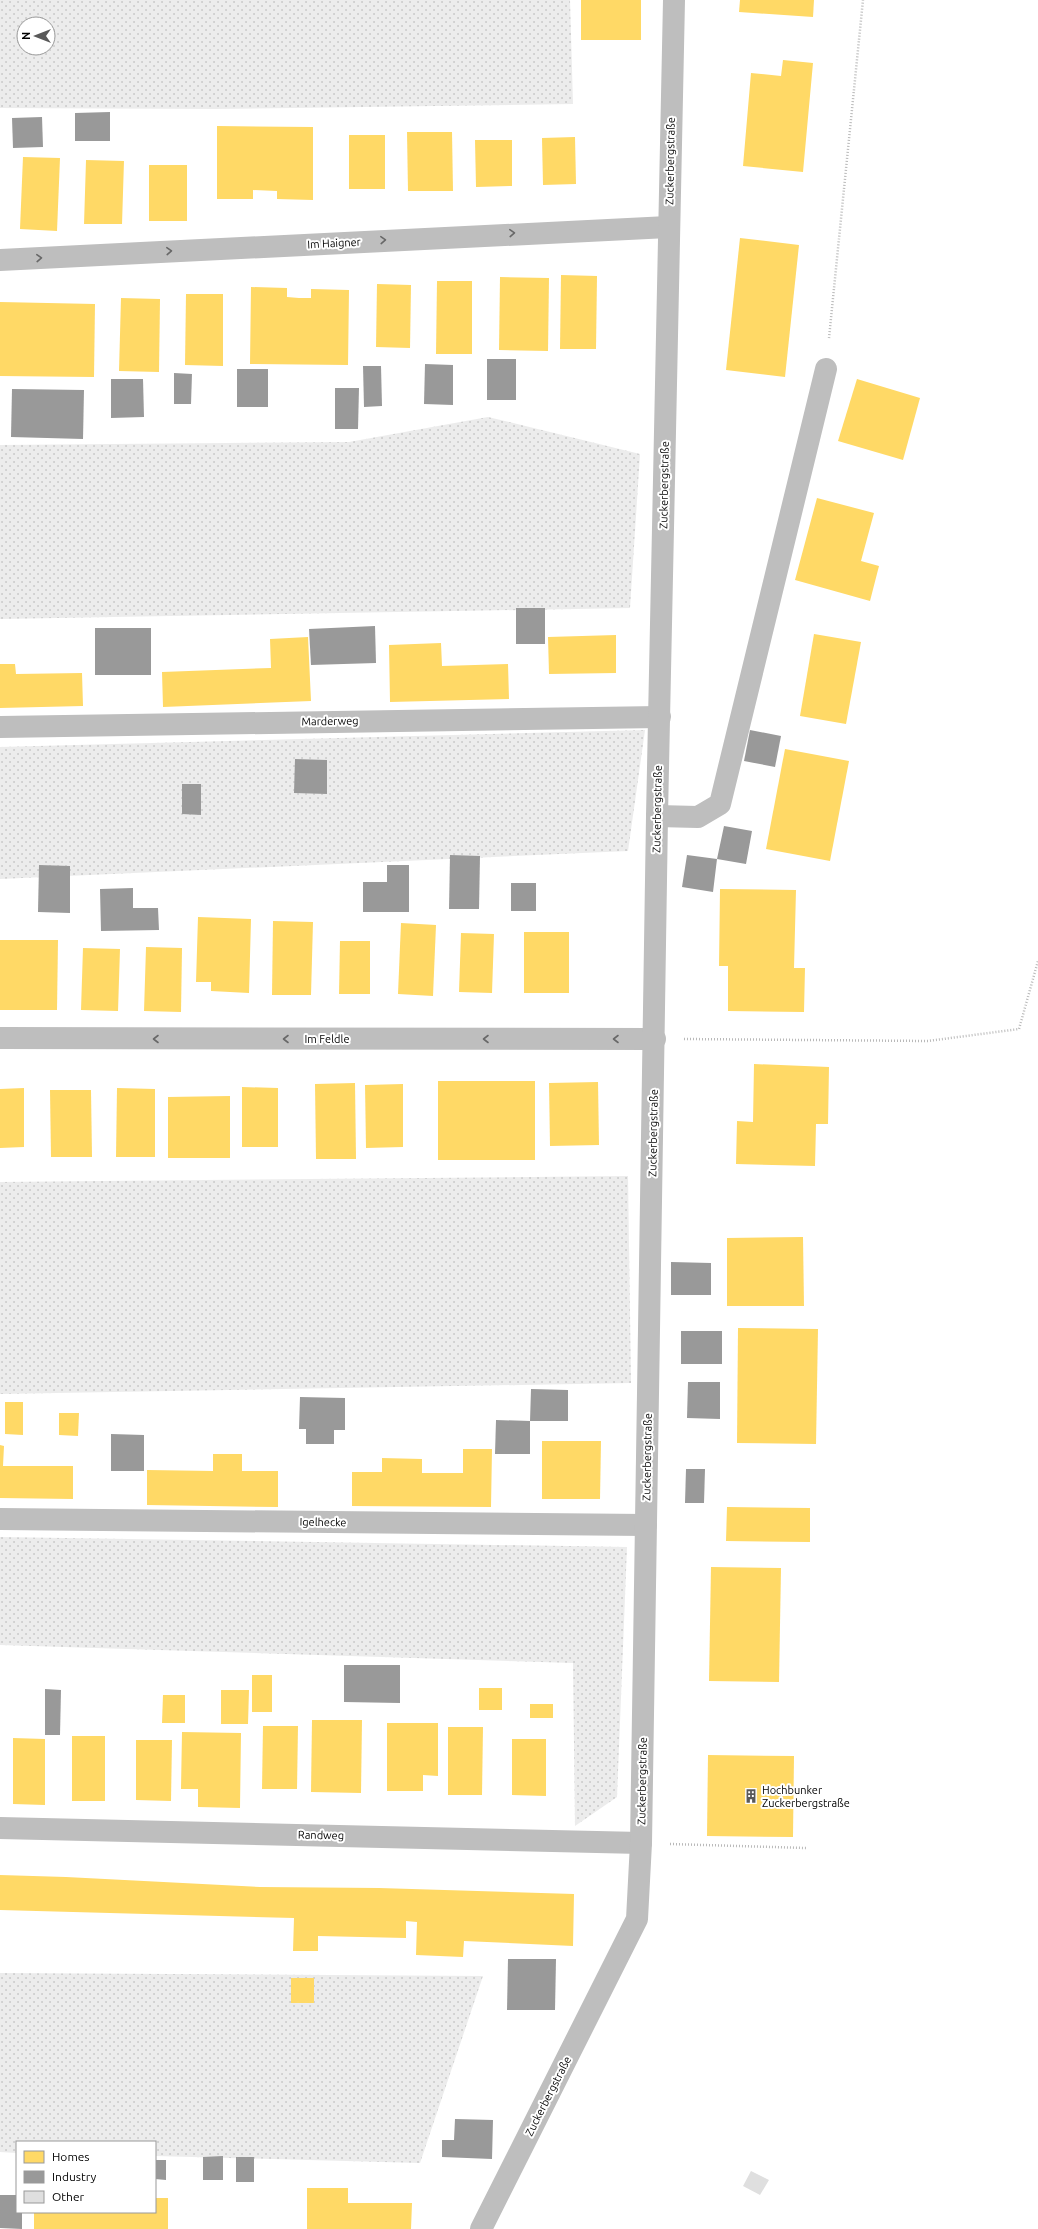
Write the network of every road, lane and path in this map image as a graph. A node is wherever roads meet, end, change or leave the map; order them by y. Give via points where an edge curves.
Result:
1 (674, 0) edge
2 (863, 0) edge
3 (668, 227) junction
4 (0, 260) edge
5 (826, 369) joint
6 (660, 717) junction
7 (0, 727) edge
8 (657, 816) junction
9 (1038, 960) edge
10 (0, 1038) edge
11 (655, 1039) junction
12 (0, 1519) edge
13 (646, 1525) junction
14 (0, 1828) edge
15 (641, 1843) junction
16 (806, 1848) dead end
17 (481, 2229) edge

1 - 3 street, Zuckerbergstraße
2 - 5 path
4 -> 3 street, Im Haigner
3 - 6 street, Zuckerbergstraße
5 - 8 street via 720,804 698,817
6 - 7 street, Marderweg
6 - 8 street, Zuckerbergstraße
8 - 11 street, Zuckerbergstraße
9 - 11 path via 1020,1029 928,1042
11 -> 10 street, Im Feldle
11 - 13 street, Zuckerbergstraße
12 - 13 street, Igelhecke
13 - 15 street, Zuckerbergstraße
14 - 15 street, Randweg
15 - 16 path
15 - 17 street, Zuckerbergstraße via 637,1919

